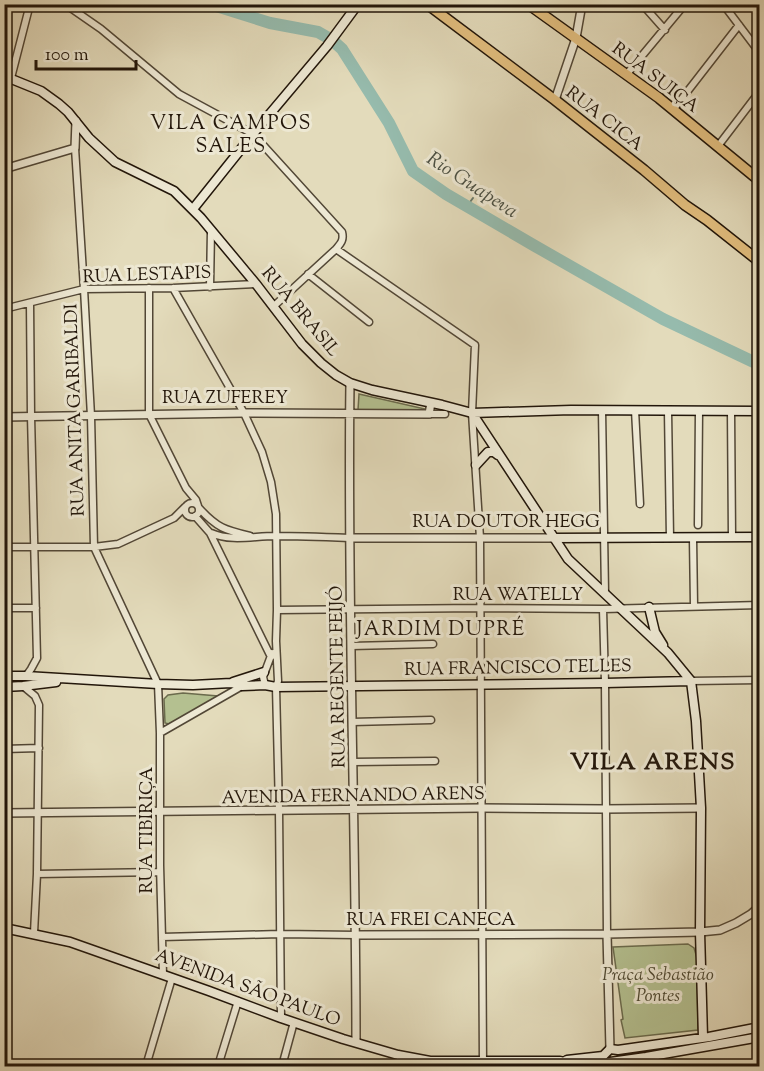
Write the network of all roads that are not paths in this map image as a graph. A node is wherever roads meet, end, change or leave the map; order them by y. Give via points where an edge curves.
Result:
1 (30, 4) edge
2 (65, 4) edge
3 (358, 4) edge
4 (427, 4) edge
5 (528, 4) edge
6 (582, 4) edge
7 (685, 4) edge
8 (723, 4) edge
9 (642, 5) edge
10 (739, 25) junction
11 (665, 30) junction
12 (576, 38) junction
13 (759, 53) edge
14 (626, 75) junction
15 (8, 77) edge
16 (759, 91) edge
17 (555, 100) junction
18 (674, 110) junction
19 (76, 121) junction
20 (253, 134) junction
21 (718, 146) junction
22 (75, 148) junction
23 (4, 170) edge
24 (759, 181) edge
25 (193, 209) junction
26 (211, 230) junction
27 (336, 249) junction
28 (759, 262) edge
29 (308, 274) junction
30 (256, 284) junction
31 (210, 286) junction
32 (149, 288) junction
33 (173, 288) junction
34 (84, 289) junction
35 (30, 303) junction
36 (274, 306) junction
37 (4, 309) edge
38 (369, 322) dead end
39 (350, 383) junction
40 (431, 403) junction
41 (602, 410) junction
42 (635, 411) junction
43 (668, 411) junction
44 (699, 411) junction
45 (731, 411) junction
46 (759, 411) edge
47 (244, 413) junction
48 (350, 413) junction
49 (472, 413) junction
50 (149, 414) junction
51 (429, 414) junction
52 (445, 414) dead end
53 (31, 416) junction
54 (91, 416) junction
55 (4, 417) edge
56 (501, 457) junction
57 (476, 465) junction
58 (186, 488) junction
59 (640, 504) dead end
60 (186, 506) junction
61 (198, 507) junction
62 (193, 516) junction
63 (174, 518) junction
64 (698, 525) dead end
65 (210, 533) junction
66 (275, 536) junction
67 (253, 537) junction
68 (732, 537) junction
69 (759, 537) edge
70 (350, 538) junction
71 (480, 538) junction
72 (554, 538) junction
73 (604, 538) junction
74 (670, 538) junction
75 (693, 538) junction
76 (4, 547) edge
77 (34, 547) junction
78 (94, 548) junction
79 (605, 593) junction
80 (759, 605) edge
81 (694, 606) junction
82 (649, 607) junction
83 (4, 608) edge
84 (36, 608) junction
85 (479, 608) junction
86 (351, 609) junction
87 (603, 609) junction
88 (620, 609) junction
89 (277, 610) junction
90 (276, 641) junction
91 (433, 644) dead end
92 (351, 646) junction
93 (668, 653) junction
94 (271, 657) junction
95 (265, 671) junction
96 (277, 674) junction
97 (26, 675) junction
98 (4, 676) edge
99 (74, 680) junction
100 (759, 680) edge
101 (691, 681) junction
102 (231, 683) junction
103 (158, 684) junction
104 (481, 684) junction
105 (605, 684) junction
106 (265, 685) junction
107 (352, 685) junction
108 (22, 686) junction
109 (242, 686) junction
110 (4, 687) edge
111 (276, 687) junction
112 (431, 720) dead end
113 (352, 722) junction
114 (160, 733) junction
115 (39, 748) junction
116 (4, 749) edge
117 (435, 761) dead end
118 (353, 762) junction
119 (481, 808) junction
120 (701, 808) junction
121 (354, 809) junction
122 (605, 809) junction
123 (279, 810) junction
124 (39, 812) junction
125 (161, 812) junction
126 (4, 813) edge
127 (160, 872) junction
128 (37, 874) junction
129 (759, 906) edge
130 (4, 928) edge
131 (700, 932) junction
132 (34, 933) junction
133 (280, 934) junction
134 (482, 934) junction
135 (607, 934) junction
136 (356, 935) junction
137 (162, 937) junction
138 (167, 977) junction
139 (238, 1001) junction
140 (281, 1018) junction
141 (294, 1022) junction
142 (759, 1027) edge
143 (703, 1037) junction
144 (759, 1037) edge
145 (356, 1042) junction
146 (610, 1049) junction
147 (665, 1053) junction
148 (560, 1061) junction
149 (483, 1064) edge
150 (146, 1066) edge
151 (218, 1066) edge
152 (282, 1066) edge

1 - 15 street
2 - 20 street via 179,94
3 - 20 main road
4 - 17 main road, RUA CICA
5 - 12 main road, RUA SUIÇA
6 - 12 street
7 - 11 street
8 - 10 street
9 - 11 street
10 - 13 street
10 - 18 street
11 - 14 street
12 - 14 main road, RUA SUIÇA
12 - 17 street
14 - 18 main road, RUA SUIÇA
15 - 19 main road, RUA BRASIL via 41,91
16 - 21 street
17 - 28 main road, RUA CICA
18 - 21 main road, RUA SUIÇA
19 - 22 street, RUA ANITA GARIBALDI
19 - 25 main road, RUA BRASIL via 115,162 174,191
20 - 25 main road
20 - 27 street via 342,232 342,243
21 - 24 main road, RUA SUIÇA
22 - 23 street
22 - 34 street, RUA ANITA GARIBALDI
25 - 26 main road, RUA BRASIL
26 - 30 main road, RUA BRASIL
26 - 31 street
27 - 29 street
27 - 49 street via 476,345
29 - 36 street
29 - 38 street
30 - 31 street, RUA LESTAPIS
30 - 36 main road, RUA BRASIL
31 - 33 street, RUA LESTAPIS
32 - 33 street, RUA LESTAPIS
32 - 34 street, RUA LESTAPIS
32 - 50 street
33 - 47 street
34 - 35 street, RUA LESTAPIS
34 - 54 street, RUA ANITA GARIBALDI
35 - 37 street, RUA LESTAPIS
35 - 53 street
36 - 39 main road, RUA BRASIL via 302,344
39 - 40 main road, RUA BRASIL
39 - 48 street, RUA REGENTE FEIJÓ
40 - 49 main road, RUA BRASIL
40 - 51 street
41 - 42 main road
41 - 49 main road
41 - 73 street
42 - 43 main road
42 - 59 street
43 - 44 main road
43 - 74 street
44 - 45 main road
44 - 64 street
45 - 46 main road
45 - 68 street
47 - 48 street, RUA ZUFEREY
47 - 50 street, RUA ZUFEREY
47 - 66 street via 271,482
48 - 51 street, RUA ZUFEREY
48 - 70 street, RUA REGENTE FEIJÓ
49 - 56 main road
49 - 57 street
50 - 54 street, RUA ZUFEREY
50 - 58 street, RUA DOUTOR HEGG
51 - 52 street, RUA ZUFEREY
53 - 54 street, RUA ZUFEREY
53 - 55 street, RUA ZUFEREY
53 - 77 street
54 - 78 street, RUA ANITA GARIBALDI
56 - 57 main road via 488,452
56 - 72 main road
57 - 71 street
58 - 60 street
58 - 61 street, RUA DOUTOR HEGG
60 - 61 street via 194,503
60 - 62 street via 186,513
60 - 63 street
61 - 62 street
61 - 67 street, RUA DOUTOR HEGG via 218,526
62 - 63 street
62 - 65 street
63 - 78 street via 118,544
65 - 67 street, RUA DOUTOR HEGG via 233,539
65 - 94 street
66 - 67 street, RUA DOUTOR HEGG
66 - 70 street, RUA DOUTOR HEGG
66 - 89 street
68 - 69 main road, RUA DOUTOR HEGG
68 - 75 main road, RUA DOUTOR HEGG
70 - 71 street, RUA DOUTOR HEGG
70 - 86 street, RUA REGENTE FEIJÓ
71 - 72 street, RUA DOUTOR HEGG
71 - 85 street
72 - 73 main road, RUA DOUTOR HEGG
72 - 79 main road via 568,559
73 - 74 main road, RUA DOUTOR HEGG
73 - 79 street
74 - 75 main road, RUA DOUTOR HEGG
75 - 81 street
76 - 77 street
77 - 78 street
77 - 84 street
78 - 103 street, RUA ANITA GARIBALDI
79 - 88 main road
80 - 81 street, RUA WATELLY
81 - 82 street, RUA WATELLY
82 - 88 street, RUA WATELLY
82 - 93 main road via 655,632
83 - 84 street
84 - 97 street via 37,658
85 - 86 street, RUA WATELLY
85 - 87 street, RUA WATELLY
85 - 104 street
86 - 89 street, RUA WATELLY
86 - 92 street, RUA REGENTE FEIJÓ
87 - 88 street, RUA WATELLY
87 - 105 street
88 - 93 main road
89 - 90 street
90 - 94 street
90 - 96 street
91 - 92 street
92 - 107 street, RUA REGENTE FEIJÓ
93 - 101 main road
94 - 95 street
95 - 96 street
95 - 102 main road
95 - 106 street
96 - 111 street
97 - 98 main road
97 - 99 main road
97 - 108 main road
99 - 103 main road
99 - 108 main road
100 - 101 street, RUA FRANCISCO TELLES
101 - 105 main road, RUA FRANCISCO TELLES
101 - 120 main road
102 - 103 main road
102 - 109 main road, RUA FRANCISCO TELLES
103 - 114 street, RUA TIBIRIÇA
104 - 105 main road, RUA FRANCISCO TELLES
104 - 107 main road, RUA FRANCISCO TELLES
104 - 119 street
105 - 122 street
106 - 109 main road, RUA FRANCISCO TELLES
106 - 111 main road, RUA FRANCISCO TELLES
107 - 111 main road, RUA FRANCISCO TELLES
107 - 113 street, RUA REGENTE FEIJÓ
108 - 110 main road
108 - 115 street via 35,696 39,705
109 - 114 street
111 - 123 street
112 - 113 street
113 - 118 street, RUA REGENTE FEIJÓ
114 - 125 street, RUA TIBIRIÇA
115 - 116 street
115 - 124 street
117 - 118 street
118 - 121 street, RUA REGENTE FEIJÓ
119 - 121 street, AVENIDA FERNANDO ARENS
119 - 122 street, AVENIDA FERNANDO ARENS
119 - 134 street
120 - 122 street, AVENIDA FERNANDO ARENS
120 - 131 main road
121 - 123 street, AVENIDA FERNANDO ARENS
121 - 136 street, RUA REGENTE FEIJÓ
122 - 135 street
123 - 125 street, AVENIDA FERNANDO ARENS
123 - 133 street
124 - 125 street, AVENIDA FERNANDO ARENS
124 - 126 street, AVENIDA FERNANDO ARENS
124 - 128 street
125 - 127 street, RUA TIBIRIÇA
127 - 128 street
127 - 137 street, RUA TIBIRIÇA
128 - 132 street
129 - 131 street, RUA FREI CANECA via 736,923
130 - 132 main road, AVENIDA SÃO PAULO
131 - 135 street, RUA FREI CANECA
131 - 143 main road
132 - 138 main road, AVENIDA SÃO PAULO
133 - 136 street, RUA FREI CANECA
133 - 137 street, RUA FREI CANECA
133 - 140 street
134 - 135 street, RUA FREI CANECA
134 - 136 street, RUA FREI CANECA
134 - 149 street
135 - 146 street
136 - 145 street, RUA REGENTE FEIJÓ
137 - 138 street, RUA TIBIRIÇA
138 - 139 main road, AVENIDA SÃO PAULO
138 - 150 street, RUA TIBIRIÇA
139 - 140 main road, AVENIDA SÃO PAULO
139 - 151 street
140 - 141 main road, AVENIDA SÃO PAULO
141 - 145 main road, AVENIDA SÃO PAULO
141 - 152 street
142 - 143 main road
143 - 146 main road
143 - 147 main road
144 - 147 main road
145 - 149 main road, AVENIDA SÃO PAULO via 430,1061
146 - 148 main road via 603,1056
147 - 148 main road via 589,1065
148 - 149 main road, AVENIDA SÃO PAULO

